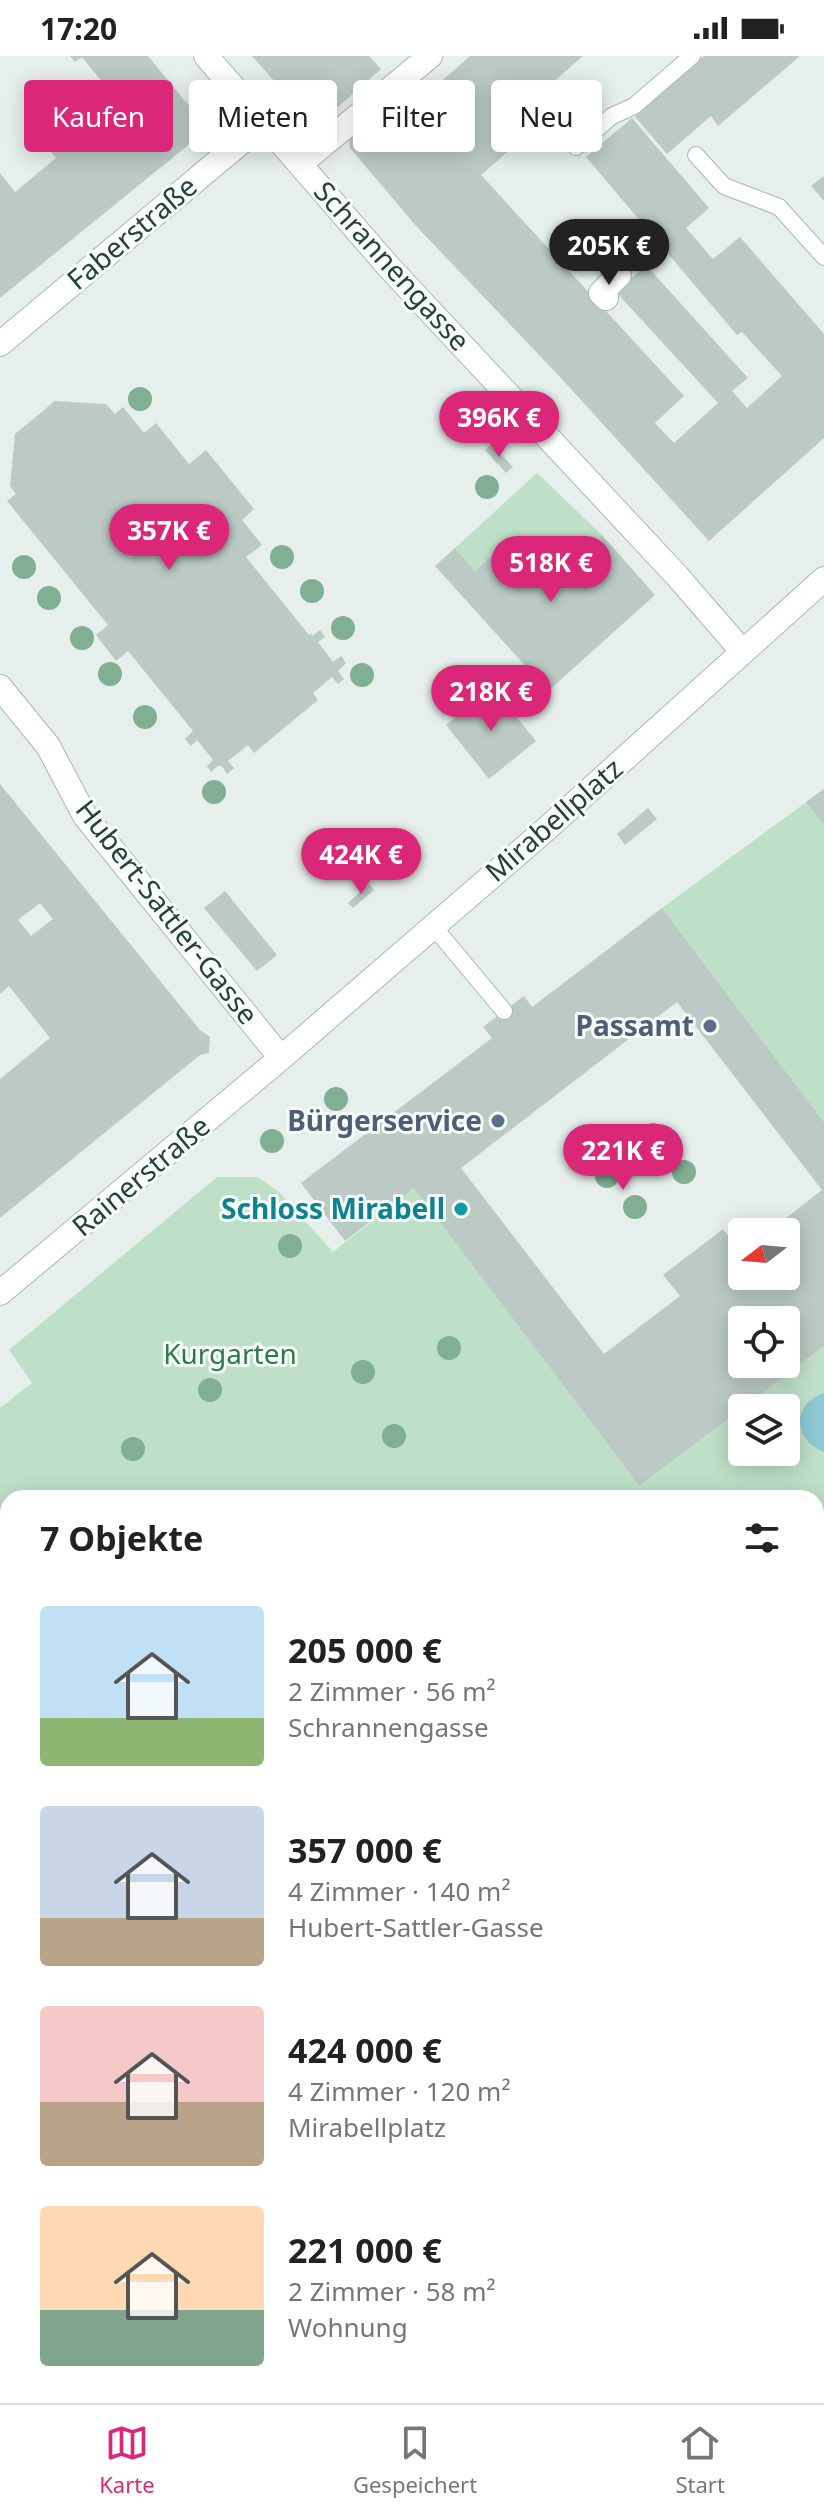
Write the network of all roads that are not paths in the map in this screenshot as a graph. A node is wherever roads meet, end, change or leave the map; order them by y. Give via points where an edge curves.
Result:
1 (206, 56) edge
2 (430, 56) edge
3 (692, 56) edge
4 (227, 80) edge
5 (602, 125) edge
6 (229, 152) edge
7 (289, 152) edge
8 (696, 155) dead end
9 (300, 164) junction
10 (824, 257) edge
11 (619, 275) dead end
12 (606, 298) dead end
13 (0, 344) edge
14 (824, 579) edge
15 (742, 651) junction
16 (0, 687) edge
17 (433, 926) junction
18 (504, 1011) dead end
19 (281, 1058) junction
20 (0, 1293) edge

1 - 4 street, Schrannengasse
2 - 9 street
3 - 5 lane via 634,106
6 - 13 street, Faberstraße
7 - 9 street, Schrannengasse
8 - 10 lane via 724,186 779,207
9 - 15 street, Schrannengasse
11 - 12 street via 601,293
14 - 15 street, Mirabellplatz
15 - 17 street, Mirabellplatz
16 - 19 street, Hubert-Sattler-Gasse via 48,746 85,816
17 - 18 lane
17 - 19 street, Mirabellplatz
19 - 20 street, Rainerstraße

